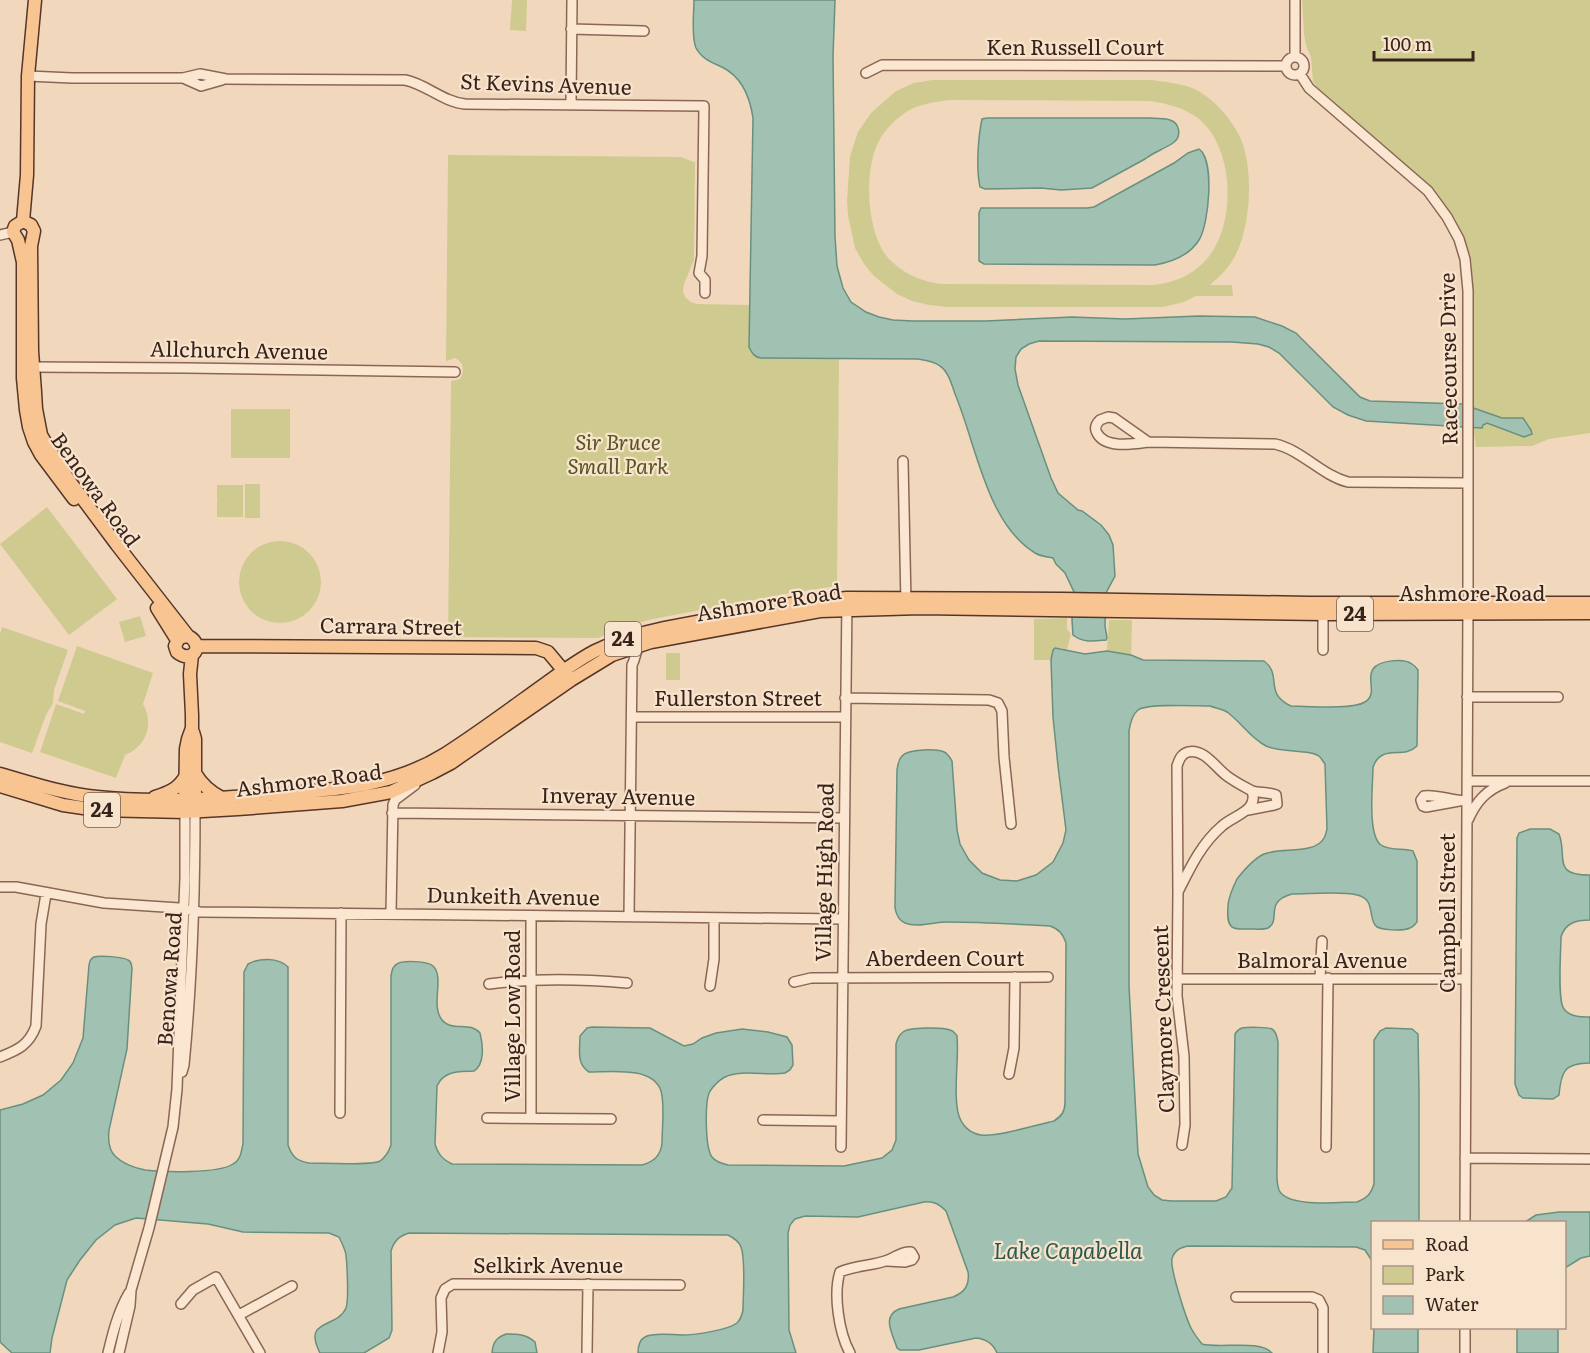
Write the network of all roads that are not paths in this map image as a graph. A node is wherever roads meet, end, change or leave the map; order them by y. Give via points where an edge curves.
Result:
1 (35, 0) edge
2 (572, 0) edge
3 (1295, 0) edge
4 (571, 29) junction
5 (644, 31) dead end
6 (1295, 57) junction
7 (1285, 66) junction
8 (866, 73) dead end
9 (1300, 74) junction
10 (28, 76) junction
11 (571, 105) junction
12 (23, 221) junction
13 (0, 235) edge
14 (16, 236) junction
15 (32, 237) junction
16 (705, 293) dead end
17 (28, 367) junction
18 (455, 372) dead end
19 (1148, 442) junction
20 (903, 461) dead end
21 (1468, 483) junction
22 (905, 603) junction
23 (1590, 603) edge
24 (847, 604) junction
25 (1323, 608) junction
26 (1468, 609) junction
27 (1590, 614) edge
28 (182, 638) junction
29 (640, 645) junction
30 (1323, 650) dead end
31 (191, 653) junction
32 (612, 655) junction
33 (632, 665) junction
34 (568, 675) junction
35 (1467, 697) junction
36 (1558, 697) dead end
37 (845, 698) junction
38 (632, 717) junction
39 (845, 717) junction
40 (432, 773) junction
41 (0, 774) edge
42 (190, 775) junction
43 (1467, 781) junction
44 (1513, 781) junction
45 (1590, 781) edge
46 (0, 786) edge
47 (1252, 791) junction
48 (372, 796) junction
49 (222, 798) junction
50 (145, 800) junction
51 (190, 806) junction
52 (1248, 810) junction
53 (392, 813) junction
54 (631, 815) junction
55 (844, 818) junction
56 (1011, 824) dead end
57 (1467, 824) junction
58 (1178, 853) junction
59 (1195, 858) junction
60 (0, 887) edge
61 (1178, 892) junction
62 (46, 894) junction
63 (183, 909) junction
64 (194, 912) junction
65 (341, 913) junction
66 (391, 913) junction
67 (531, 916) junction
68 (629, 916) junction
69 (714, 918) junction
70 (843, 918) junction
71 (1322, 941) dead end
72 (842, 977) junction
73 (1015, 977) junction
74 (1048, 977) dead end
75 (1324, 978) junction
76 (1178, 979) junction
77 (1466, 979) junction
78 (531, 981) junction
79 (794, 982) dead end
80 (627, 983) dead end
81 (489, 984) dead end
82 (710, 986) dead end
83 (0, 1057) edge
84 (1009, 1074) dead end
85 (177, 1089) junction
86 (340, 1113) dead end
87 (487, 1118) dead end
88 (531, 1118) junction
89 (611, 1119) dead end
90 (763, 1120) dead end
91 (841, 1121) junction
92 (1182, 1145) dead end
93 (841, 1147) dead end
94 (1326, 1147) dead end
95 (1465, 1158) junction
96 (1590, 1159) edge
97 (1465, 1221) edge
98 (887, 1261) dead end
99 (588, 1284) junction
100 (680, 1285) dead end
101 (292, 1286) dead end
102 (131, 1290) junction
103 (1236, 1297) dead end
104 (181, 1304) dead end
105 (239, 1315) junction
106 (1465, 1329) edge
107 (124, 1330) junction
108 (108, 1353) edge
109 (119, 1353) edge
110 (126, 1353) edge
111 (260, 1353) edge
112 (438, 1353) edge
113 (587, 1353) edge
114 (850, 1353) edge
115 (1323, 1353) edge
116 (1465, 1353) edge

1 - 10 main road
2 - 4 street
3 - 6 street, Racecourse Drive
4 - 5 street
4 - 11 street
6 - 7 street
6 - 9 street, Racecourse Drive via 1304,64
7 - 8 street, Ken Russell Court via 882,65
7 - 9 street, Racecourse Drive via 1290,74
9 - 21 street, Racecourse Drive via 1309,88 1428,191 1459,239 1466,259 1468,291
10 - 11 street, St Kevins Avenue via 183,78 199,86 204,79 405,80 458,104
10 - 12 main road
11 - 16 street, St Kevins Avenue via 704,106 699,273 705,279
12 - 14 main road via 17,224
12 - 15 main road via 31,225
13 - 14 street
14 - 15 main road via 24,242
14 - 17 main road, Benowa Road via 23,262
15 - 17 main road, Benowa Road
17 - 18 street, Allchurch Avenue
17 - 28 main road, Benowa Road via 41,435
19 - 19 street via 1105,441 1095,427 1100,420 1114,418
19 - 21 street via 1275,444 1348,482
20 - 22 street
21 - 26 street, Racecourse Drive
22 - 24 main road, Ashmore Road / 24
22 - 25 main road, Ashmore Road / 24
23 - 26 main road, Ashmore Road / 24
24 - 29 main road, Ashmore Road / 24
24 - 34 main road, Ashmore Road / 24 via 796,603 650,631 596,651
24 - 37 street, Village High Road
25 - 26 main road, Ashmore Road / 24
25 - 30 street
26 - 27 main road, Ashmore Road / 24
26 - 35 street, Campbell Street
28 - 31 main road via 194,639
28 - 31 main road via 175,646 177,652
29 - 32 main road, Ashmore Road / 24
29 - 33 street
31 - 34 main road, Carrara Street via 536,648 548,652
31 - 42 main road, Benowa Road via 195,738
32 - 33 street via 624,657
32 - 34 main road, Ashmore Road / 24
33 - 38 street
34 - 40 main road, Ashmore Road / 24
34 - 49 main road, Ashmore Road / 24 via 412,771 341,789
35 - 36 street
35 - 43 street, Campbell Street
37 - 39 street, Village High Road
37 - 56 street via 998,703 1002,711
38 - 39 street, Fullerston Street
38 - 54 street
39 - 55 street, Village High Road
40 - 48 main road, Ashmore Road / 24 via 391,792
40 - 53 street via 395,800
41 - 50 main road, Ashmore Road / 24 via 63,792
42 - 49 main road
42 - 50 main road via 175,789
42 - 51 main road, Benowa Road
43 - 44 street
43 - 57 street, Campbell Street via 1463,801
44 - 45 street
44 - 57 street via 1484,794
46 - 51 main road, Ashmore Road / 24 via 63,805 119,811
47 - 52 street via 1254,801
47 - 52 street, Claymore Crescent via 1276,795 1277,801
47 - 58 street, Claymore Crescent via 1204,755 1182,755 1177,766
48 - 51 main road, Ashmore Road / 24 via 342,801
48 - 53 street via 388,803
49 - 51 main road, Ashmore Road / 24
50 - 51 main road, Ashmore Road / 24
51 - 63 street, Benowa Road
51 - 64 street, Benowa Road via 196,862
52 - 59 street, Claymore Crescent via 1223,824
53 - 54 street, Inveray Avenue
53 - 66 street
54 - 55 street, Inveray Avenue
54 - 68 street
55 - 70 street, Village High Road
57 - 77 street, Campbell Street
58 - 59 street
58 - 61 street, Claymore Crescent
59 - 61 street, Claymore Crescent
60 - 62 street, Dunkeith Avenue
61 - 76 street, Claymore Crescent
62 - 63 street, Dunkeith Avenue
62 - 83 street via 36,1026 32,1038
63 - 64 street, Dunkeith Avenue
63 - 85 street, Benowa Road
64 - 65 street, Dunkeith Avenue
64 - 85 street, Benowa Road via 184,1065
65 - 66 street, Dunkeith Avenue
65 - 86 street
66 - 67 street, Dunkeith Avenue
67 - 68 street, Dunkeith Avenue
67 - 78 street, Village Low Road
68 - 69 street, Dunkeith Avenue
69 - 70 street, Dunkeith Avenue
69 - 82 street
70 - 72 street, Village High Road
71 - 75 street
72 - 73 street, Aberdeen Court
72 - 79 street, Aberdeen Court
72 - 91 street, Village High Road
73 - 74 street, Aberdeen Court
73 - 84 street via 1014,1048
75 - 76 street, Balmoral Avenue
75 - 77 street, Balmoral Avenue
75 - 94 street
76 - 92 street, Claymore Crescent via 1184,1056
77 - 95 street, Campbell Street
78 - 80 street
78 - 81 street
78 - 88 street, Village Low Road
85 - 102 street, Benowa Road via 173,1127
87 - 88 street
88 - 89 street
90 - 91 street
91 - 93 street, Village High Road
95 - 96 street
95 - 97 street, Campbell Street
98 - 114 street via 840,1272 840,1329
99 - 100 street, Selkirk Avenue
99 - 112 street, Selkirk Avenue via 449,1286 441,1298
99 - 113 street
101 - 105 street
102 - 107 street, Benowa Road
102 - 108 street, Benowa Road via 116,1320
103 - 115 street via 1319,1300 1323,1308
104 - 105 street via 193,1290 216,1277
105 - 111 street
106 - 116 street
107 - 109 street, Benowa Road
107 - 110 street

